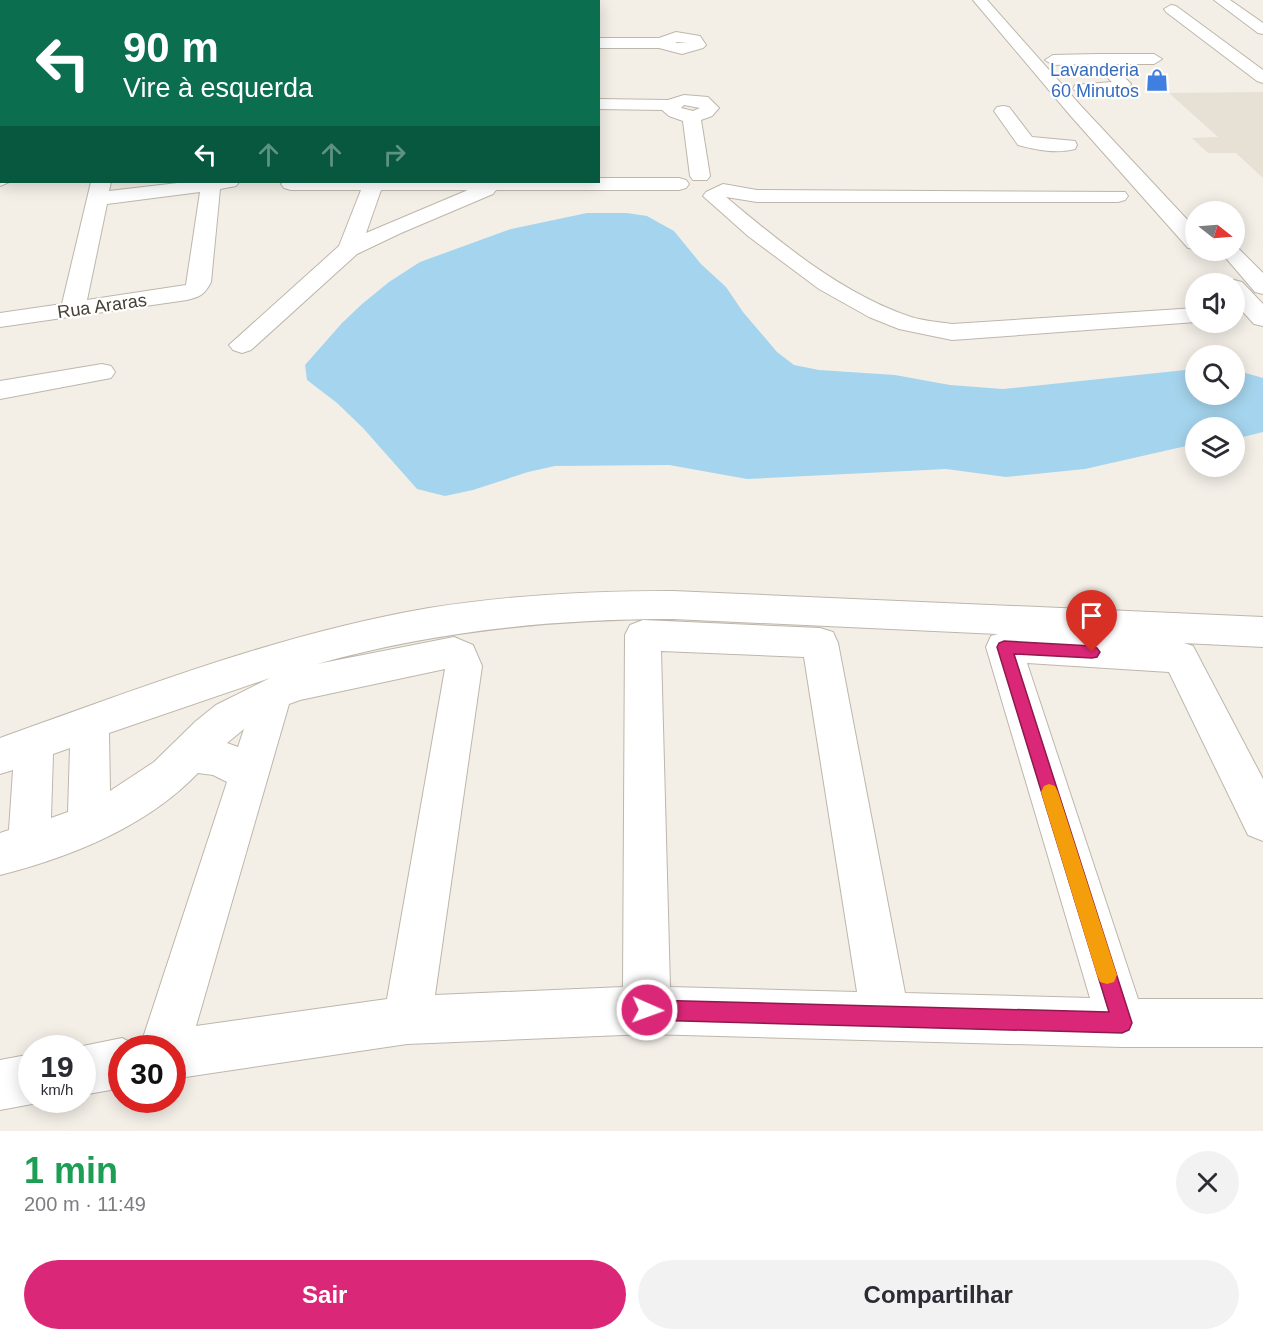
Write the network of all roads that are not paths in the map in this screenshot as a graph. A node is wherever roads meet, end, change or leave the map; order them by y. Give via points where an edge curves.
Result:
1 (980, 0) edge
2 (998, 0) edge
3 (1221, 0) edge
4 (1241, 0) edge
5 (1171, 9) dead end
6 (1263, 14) edge
7 (1263, 30) edge
8 (600, 43) edge
9 (664, 43) dead end
10 (1154, 59) dead end
11 (1057, 64) junction
12 (1102, 64) junction
13 (1263, 78) edge
14 (1081, 89) junction
15 (600, 104) edge
16 (1096, 106) dead end
17 (1003, 111) dead end
18 (1068, 145) dead end
19 (700, 176) junction
20 (220, 183) edge
21 (374, 183) junction
22 (501, 183) junction
23 (291, 184) dead end
24 (679, 184) junction
25 (99, 190) edge
26 (718, 193) junction
27 (1118, 196) dead end
28 (1185, 231) edge
29 (349, 249) junction
30 (1211, 261) edge
31 (1240, 261) edge
32 (1222, 273) edge
33 (1263, 287) edge
34 (1245, 300) edge
35 (73, 310) junction
36 (1185, 316) edge
37 (0, 320) edge
38 (1263, 320) edge
39 (242, 345) dead end
40 (102, 372) dead end
41 (0, 390) edge
42 (1263, 632) edge
43 (274, 693) junction
44 (90, 725) junction
45 (17, 750) edge
46 (191, 754) junction
47 (249, 772) junction
48 (1263, 820) edge
49 (89, 824) junction
50 (15, 850) edge
51 (647, 1010) junction
52 (885, 1016) junction
53 (407, 1020) junction
54 (1122, 1023) junction
55 (1263, 1023) edge
56 (169, 1035) edge
57 (186, 1052) edge
58 (18, 1082) edge
59 (0, 1085) edge

1 - 28 street
2 - 11 street
3 - 7 street
4 - 6 street
5 - 13 street
8 - 9 street
10 - 12 street
11 - 12 street
11 - 14 street
12 - 14 street via 1122,87
14 - 16 street
15 - 19 street via 672,105 674,112 691,116
17 - 18 street via 1025,141
19 - 24 street via 686,178
19 - 26 street via 722,182
20 - 25 street
20 - 35 street, Rua Araras via 200,282 195,290
21 - 22 street
21 - 23 street
21 - 29 street
22 - 24 street
22 - 29 street
24 - 26 street via 681,191 691,196
25 - 35 street
26 - 27 street
26 - 36 street via 804,267 843,294 923,327 952,332
29 - 39 street
30 - 32 street
31 - 33 street
34 - 38 street
35 - 37 street, Rua Araras
40 - 41 street
42 - 44 street via 673,604 515,610 351,639 244,669
43 - 46 street via 231,717
43 - 47 street
43 - 53 street via 297,684 454,652 460,656 464,666
44 - 45 street
44 - 49 street
45 - 50 street
46 - 47 street via 216,757
46 - 49 street via 144,792
47 - 56 street
48 - 54 street via 1180,657 1004,647
49 - 50 street
51 - 52 street
51 - 52 street via 643,634 820,643
51 - 53 street
52 - 54 street
53 - 57 street
54 - 55 street
58 - 59 street

